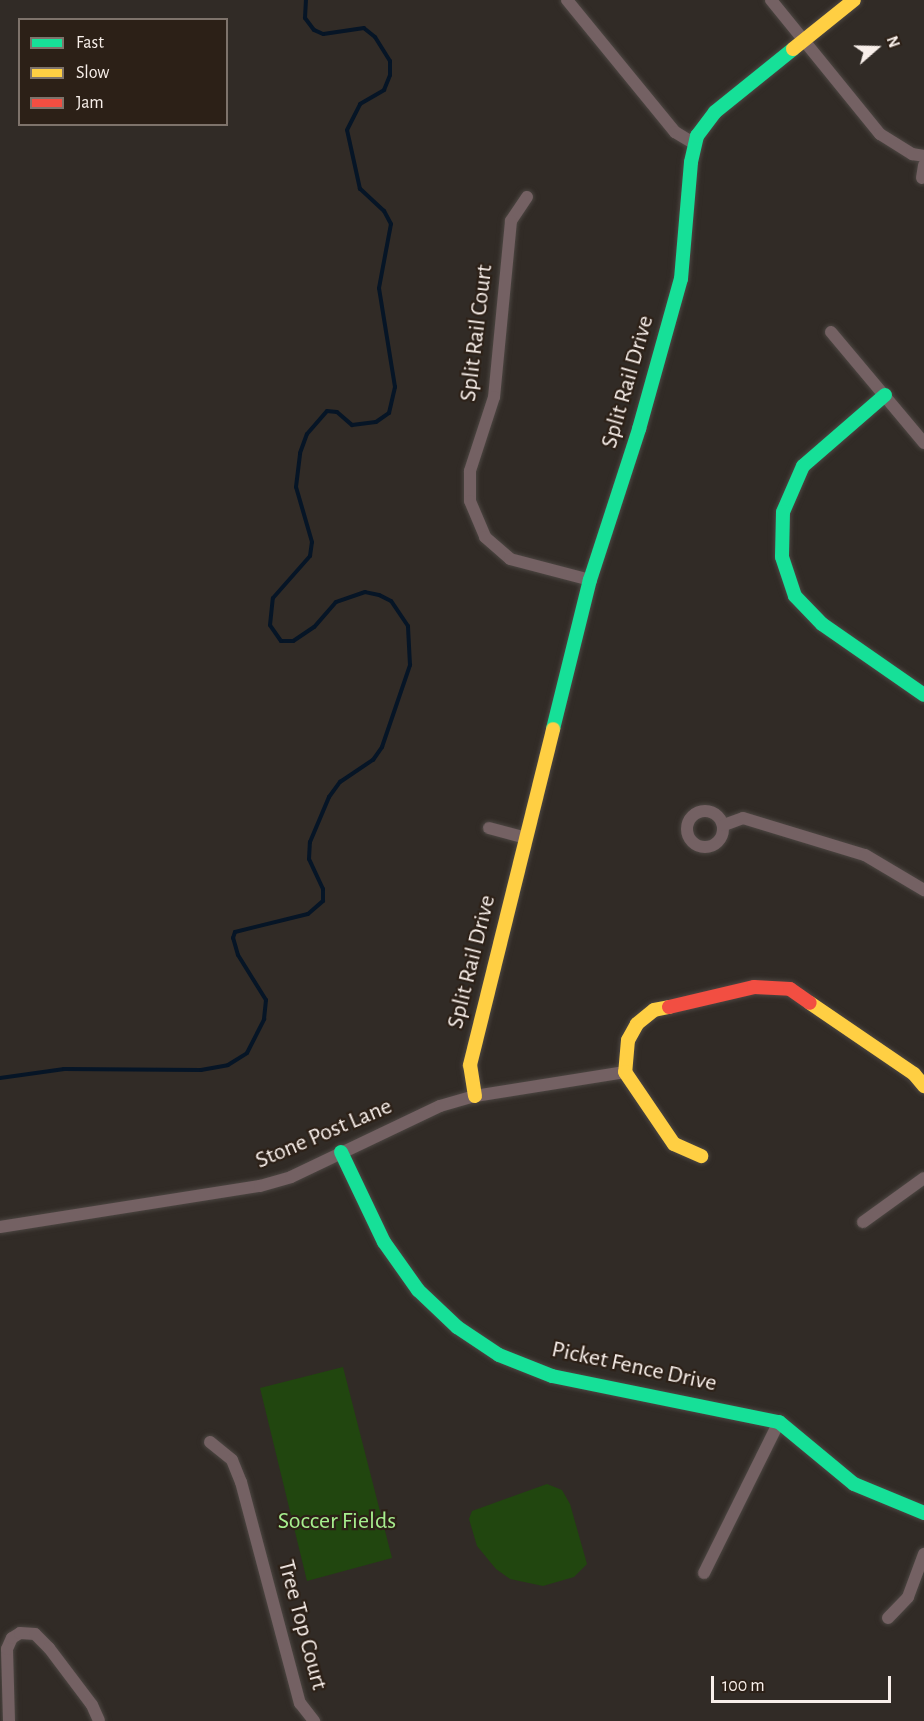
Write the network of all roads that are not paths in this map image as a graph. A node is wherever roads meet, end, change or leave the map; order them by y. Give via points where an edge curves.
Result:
1 (567, 0) edge
2 (771, 0) edge
3 (854, 0) edge
4 (805, 42) junction
5 (695, 144) junction
6 (924, 156) edge
7 (924, 165) edge
8 (922, 178) dead end
9 (527, 197) dead end
10 (831, 332) dead end
11 (885, 395) junction
12 (924, 443) edge
13 (590, 580) junction
14 (924, 694) edge
15 (724, 825) dead end
16 (489, 828) dead end
17 (526, 838) junction
18 (924, 890) edge
19 (625, 1072) junction
20 (924, 1086) edge
21 (475, 1096) junction
22 (341, 1152) junction
23 (700, 1156) dead end
24 (924, 1178) edge
25 (863, 1222) dead end
26 (0, 1227) edge
27 (779, 1422) junction
28 (210, 1442) dead end
29 (924, 1513) edge
30 (924, 1554) edge
31 (704, 1573) dead end
32 (888, 1618) dead end
33 (9, 1721) edge
34 (99, 1721) edge
35 (314, 1721) edge

1 - 5 street via 675,132
2 - 4 street
3 - 4 street, Split Rail Drive
4 - 5 street, Split Rail Drive via 715,112
4 - 6 street via 880,134 912,154
5 - 13 street, Split Rail Drive via 681,279 639,429
7 - 8 street
9 - 13 street, Split Rail Court via 511,222 494,397 470,471 470,501 485,537 510,559
10 - 11 street
11 - 12 street
11 - 14 street via 803,466 783,512 782,557 795,596 822,624
13 - 17 street, Split Rail Drive
15 - 18 street via 743,818 865,855
16 - 17 street
17 - 21 street, Split Rail Drive via 470,1065
19 - 20 street via 628,1040 637,1024 654,1010 754,987 773,987 790,989 914,1074
19 - 21 street, Stone Post Lane
19 - 23 street via 674,1144
21 - 22 street, Stone Post Lane via 440,1106
22 - 26 street, Stone Post Lane via 291,1177 260,1186
22 - 27 street, Picket Fence Drive via 384,1242 418,1290 457,1327 499,1355 552,1376 755,1414
24 - 25 street
27 - 29 street, Picket Fence Drive via 854,1484
27 - 31 street
28 - 35 street, Tree Top Court via 232,1460 242,1482 300,1703
30 - 32 street via 908,1597
33 - 34 street via 7,1649 12,1638 20,1633 35,1634 50,1648 92,1705

